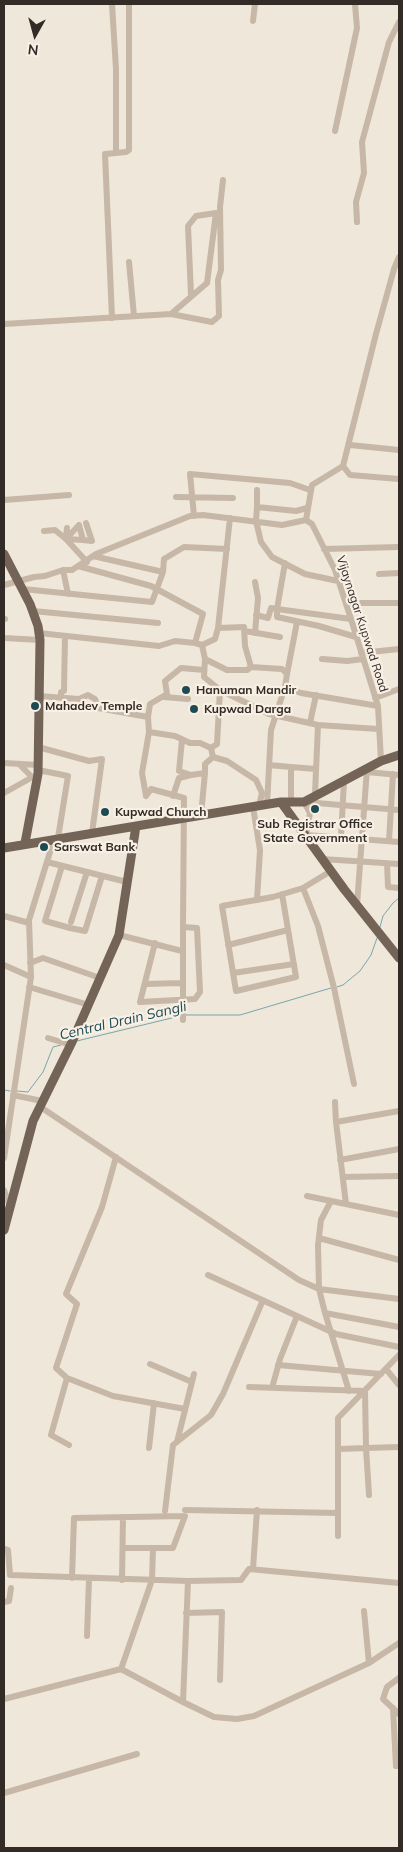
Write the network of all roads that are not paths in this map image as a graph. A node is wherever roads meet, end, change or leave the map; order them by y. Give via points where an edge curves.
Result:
1 (112, 4) edge
2 (130, 4) edge
3 (255, 4) edge
4 (355, 4) edge
5 (253, 21) dead end
6 (399, 22) edge
7 (335, 131) dead end
8 (116, 152) junction
9 (223, 180) dead end
10 (357, 222) dead end
11 (399, 258) edge
12 (129, 262) dead end
13 (191, 295) junction
14 (171, 314) junction
15 (134, 316) junction
16 (112, 318) junction
17 (4, 324) edge
18 (350, 445) junction
19 (399, 450) edge
20 (343, 466) junction
21 (399, 480) edge
22 (257, 490) dead end
23 (310, 490) junction
24 (69, 495) dead end
25 (176, 497) dead end
26 (192, 497) junction
27 (233, 498) dead end
28 (4, 500) edge
29 (257, 507) junction
30 (307, 508) junction
31 (194, 516) junction
32 (230, 518) junction
33 (306, 520) junction
34 (256, 521) junction
35 (86, 523) dead end
36 (67, 528) dead end
37 (44, 530) dead end
38 (66, 539) junction
39 (83, 540) junction
40 (399, 547) edge
41 (227, 549) junction
42 (324, 549) junction
43 (4, 554) edge
44 (93, 556) junction
45 (87, 562) junction
46 (285, 563) junction
47 (78, 566) junction
48 (63, 570) junction
49 (163, 572) junction
50 (399, 573) edge
51 (379, 574) dead end
52 (338, 581) junction
53 (255, 582) dead end
54 (4, 585) edge
55 (20, 586) junction
56 (157, 591) junction
57 (68, 594) junction
58 (346, 603) junction
59 (399, 603) edge
60 (277, 609) junction
61 (33, 611) junction
62 (256, 615) junction
63 (351, 619) junction
64 (297, 622) junction
65 (158, 623) dead end
66 (218, 628) junction
67 (245, 631) junction
68 (255, 632) junction
69 (65, 636) junction
70 (40, 637) junction
71 (280, 637) dead end
72 (356, 637) junction
73 (5, 639) edge
74 (195, 643) junction
75 (202, 646) junction
76 (399, 650) edge
77 (362, 656) junction
78 (205, 659) junction
79 (322, 659) dead end
80 (252, 667) junction
81 (204, 670) junction
82 (286, 674) junction
83 (285, 687) junction
84 (399, 689) edge
85 (220, 690) junction
86 (316, 695) junction
87 (39, 696) junction
88 (164, 697) junction
89 (61, 698) junction
90 (375, 698) junction
91 (188, 700) dead end
92 (378, 706) junction
93 (277, 715) junction
94 (148, 717) junction
95 (310, 722) junction
96 (318, 725) junction
97 (378, 729) junction
98 (149, 732) junction
99 (182, 740) junction
100 (38, 747) junction
101 (211, 748) junction
102 (399, 755) edge
103 (212, 757) junction
104 (381, 761) junction
105 (4, 763) edge
106 (19, 764) junction
107 (269, 765) junction
108 (291, 767) junction
109 (316, 769) junction
110 (367, 770) junction
111 (36, 771) junction
112 (205, 773) junction
113 (191, 775) junction
114 (396, 775) edge
115 (344, 781) junction
116 (4, 793) edge
117 (315, 794) junction
118 (173, 796) junction
119 (282, 802) junction
120 (291, 802) junction
121 (304, 802) junction
122 (260, 806) junction
123 (344, 806) junction
124 (366, 807) junction
125 (391, 809) junction
126 (399, 810) edge
127 (202, 815) junction
128 (186, 818) junction
129 (136, 826) junction
130 (92, 833) junction
131 (306, 836) junction
132 (341, 836) junction
133 (56, 838) junction
134 (363, 838) junction
135 (389, 841) junction
136 (399, 842) edge
137 (25, 843) junction
138 (4, 848) edge
139 (322, 859) junction
140 (361, 861) junction
141 (47, 862) junction
142 (387, 863) junction
143 (399, 864) edge
144 (62, 866) junction
145 (331, 871) junction
146 (87, 872) junction
147 (102, 876) junction
148 (127, 882) junction
149 (303, 888) junction
150 (399, 888) edge
151 (282, 894) junction
152 (257, 900) junction
153 (357, 905) junction
154 (4, 916) edge
155 (71, 922) dead end
156 (29, 923) junction
157 (183, 927) junction
158 (288, 930) junction
159 (119, 935) junction
160 (155, 943) junction
161 (228, 945) junction
162 (182, 951) junction
163 (399, 958) edge
164 (30, 963) junction
165 (4, 964) edge
166 (294, 964) junction
167 (233, 974) junction
168 (31, 976) junction
169 (100, 978) junction
170 (182, 983) junction
171 (145, 984) junction
172 (29, 987) junction
173 (182, 1000) junction
174 (89, 1005) junction
175 (183, 1020) dead end
176 (48, 1038) dead end
177 (71, 1045) junction
178 (354, 1084) dead end
179 (13, 1095) junction
180 (335, 1102) dead end
181 (41, 1103) junction
182 (399, 1111) edge
183 (336, 1122) junction
184 (399, 1149) edge
185 (116, 1157) junction
186 (4, 1158) edge
187 (340, 1160) junction
188 (399, 1176) edge
189 (343, 1177) junction
190 (4, 1190) edge
191 (307, 1196) dead end
192 (332, 1201) junction
193 (346, 1204) junction
194 (7, 1209) edge
195 (375, 1210) junction
196 (399, 1215) edge
197 (399, 1220) edge
198 (4, 1230) edge
199 (319, 1238) junction
200 (399, 1260) edge
201 (208, 1275) dead end
202 (319, 1289) junction
203 (399, 1299) edge
204 (263, 1300) junction
205 (325, 1313) junction
206 (297, 1316) junction
207 (399, 1328) edge
208 (331, 1332) junction
209 (399, 1347) edge
210 (399, 1355) edge
211 (150, 1364) dead end
212 (278, 1365) junction
213 (342, 1370) junction
214 (384, 1372) junction
215 (194, 1374) dead end
216 (67, 1378) junction
217 (192, 1382) junction
218 (399, 1385) edge
219 (249, 1387) dead end
220 (272, 1388) junction
221 (349, 1390) junction
222 (365, 1391) junction
223 (154, 1403) junction
224 (185, 1409) junction
225 (177, 1442) junction
226 (69, 1445) dead end
227 (399, 1447) edge
228 (149, 1448) dead end
229 (366, 1448) junction
230 (338, 1449) junction
231 (369, 1495) dead end
232 (185, 1510) dead end
233 (257, 1510) junction
234 (165, 1511) dead end
235 (338, 1513) junction
236 (123, 1517) junction
237 (338, 1536) dead end
238 (123, 1548) junction
239 (153, 1548) junction
240 (4, 1549) edge
241 (253, 1569) junction
242 (72, 1578) junction
243 (89, 1579) junction
244 (122, 1580) junction
245 (152, 1580) junction
246 (188, 1581) junction
247 (399, 1583) edge
248 (10, 1588) dead end
249 (4, 1602) edge
250 (364, 1610) dead end
251 (186, 1613) junction
252 (88, 1636) dead end
253 (399, 1644) edge
254 (369, 1663) junction
255 (121, 1669) junction
256 (399, 1678) edge
257 (220, 1680) dead end
258 (4, 1699) edge
259 (183, 1702) junction
260 (392, 1708) junction
261 (399, 1714) edge
262 (136, 1754) dead end
263 (399, 1766) edge
264 (4, 1793) edge

1 - 8 street
2 - 8 street via 130,140 129,150
3 - 5 street
4 - 7 street via 357,28
6 - 10 street via 389,42 362,142 364,173 356,202
8 - 16 street via 105,154
9 - 14 street via 219,316 212,322 206,322
11 - 18 street via 376,334
12 - 15 street
13 - 13 street via 207,283 216,213 196,216 188,226
13 - 14 street
14 - 15 street
15 - 16 street
16 - 17 street
18 - 19 street
18 - 20 street
20 - 21 street via 350,475
20 - 23 street via 312,485
22 - 29 street
23 - 26 street via 290,483 190,474
23 - 30 street
24 - 28 street
25 - 26 street
26 - 27 street
26 - 31 street
29 - 30 street via 296,511
29 - 34 street
30 - 33 street
31 - 32 street
31 - 44 street
32 - 34 street
32 - 41 street
33 - 34 street via 282,525
33 - 42 street, Vijaynagar Kupwad Road via 312,524
34 - 46 street via 262,545 272,557
35 - 39 street via 92,541
36 - 38 street
37 - 38 street via 55,530
38 - 39 street
38 - 39 street via 79,525
38 - 45 street
40 - 42 street
41 - 49 street via 184,547 164,559
41 - 66 street
42 - 52 street, Vijaynagar Kupwad Road
43 - 55 main road
44 - 45 street
44 - 49 street
45 - 47 street
46 - 52 street via 305,574
46 - 60 street
47 - 48 street
47 - 56 street via 151,586
48 - 55 street
48 - 57 street
49 - 56 street
50 - 51 street
52 - 58 street, Vijaynagar Kupwad Road
53 - 62 street via 258,598
54 - 55 street
55 - 57 street
55 - 61 main road
56 - 57 street via 152,602
56 - 74 street via 203,614
58 - 59 street
58 - 63 street, Vijaynagar Kupwad Road
60 - 62 street via 271,608 268,618
60 - 63 street
60 - 64 street via 277,617
61 - 65 street
61 - 70 main road
62 - 68 street
63 - 72 street, Vijaynagar Kupwad Road
64 - 72 street
64 - 82 street
66 - 67 street via 244,627
66 - 75 street via 215,639
67 - 68 street
67 - 80 street
68 - 71 street
69 - 70 street
69 - 74 street via 159,646 175,641
69 - 89 street via 64,691
70 - 73 street
70 - 87 main road
72 - 77 street, Vijaynagar Kupwad Road
74 - 75 street
75 - 78 street
76 - 77 street
77 - 79 street via 347,661
77 - 90 street, Vijaynagar Kupwad Road
78 - 80 street via 227,670
78 - 81 street
80 - 82 street via 282,669
81 - 85 street via 204,677
81 - 88 street via 180,668 165,681 167,694
82 - 83 street
83 - 86 street
83 - 93 street
84 - 90 street
85 - 93 street
85 - 101 street via 217,744
86 - 92 street
86 - 95 street
87 - 89 street
87 - 100 main road
88 - 91 street
88 - 94 street via 150,704
89 - 94 street via 79,700 88,695 98,708
90 - 92 street, Vijaynagar Kupwad Road
92 - 97 street, Vijaynagar Kupwad Road
93 - 95 street
93 - 107 street via 271,730
94 - 98 street
95 - 96 street
96 - 97 street
96 - 109 street
97 - 104 street, Vijaynagar Kupwad Road
98 - 99 street
98 - 118 street via 142,772 146,796 151,789
99 - 101 street
99 - 113 street via 179,771
100 - 111 main road
100 - 130 street via 74,758 102,759
101 - 103 street
102 - 104 main road
103 - 112 street via 205,764
103 - 122 street via 227,761 256,780 262,793
104 - 110 main road
105 - 106 street
106 - 111 street
106 - 111 street
107 - 108 street
107 - 122 street
108 - 109 street
108 - 120 street
109 - 117 street
110 - 114 street
110 - 115 main road
110 - 124 street
111 - 116 street
111 - 133 street via 68,776
111 - 137 main road
112 - 113 street
112 - 127 street
113 - 118 street via 179,778
114 - 125 street
115 - 117 main road
115 - 123 street
117 - 121 main road
118 - 128 street via 184,798
119 - 120 main road
119 - 122 main road
119 - 131 main road
120 - 121 main road
121 - 123 street
121 - 131 street via 310,813
122 - 127 main road
122 - 152 street
123 - 124 street
123 - 132 street
124 - 125 street
124 - 134 street
125 - 126 street
125 - 135 street
127 - 128 main road
128 - 129 main road
128 - 157 street
129 - 130 main road
129 - 148 main road
130 - 133 main road
131 - 132 street
131 - 139 main road
132 - 134 street
133 - 137 main road
133 - 141 street
134 - 135 street
134 - 140 street
135 - 136 street
137 - 138 main road
139 - 140 street
139 - 145 main road
140 - 142 street
140 - 153 street
141 - 144 street
141 - 156 street
142 - 143 street
142 - 150 street via 388,887
144 - 146 street
144 - 147 street via 45,921 70,928 85,931
145 - 149 street
145 - 153 main road
146 - 147 street
146 - 155 street
147 - 148 street
148 - 159 main road
149 - 151 street
149 - 178 street via 318,926 332,979
151 - 152 street
151 - 158 street
152 - 161 street via 222,906
153 - 163 main road
154 - 156 street
156 - 164 street
157 - 162 street
157 - 173 street via 197,928 200,992 195,999
158 - 161 street
158 - 166 street
159 - 160 street
159 - 169 main road
160 - 162 street
160 - 171 street
161 - 167 street
162 - 170 street
164 - 168 street
164 - 169 street via 43,958
165 - 168 street
166 - 167 street
166 - 167 street via 296,977 236,991
168 - 172 street
169 - 174 main road
170 - 171 street
170 - 173 street
171 - 173 street via 140,1002
172 - 174 street
172 - 179 street
173 - 175 street
174 - 177 main road
176 - 177 street
177 - 181 main road
179 - 181 street
179 - 186 street
180 - 183 street
181 - 185 street
181 - 194 main road
182 - 183 street
183 - 187 street
184 - 187 street
185 - 202 street via 299,1280
185 - 216 street via 102,1207 66,1294 77,1304 56,1368
187 - 189 street
188 - 189 street
189 - 193 street
190 - 194 street
191 - 192 street
192 - 193 street
192 - 199 street via 320,1220
193 - 195 street
194 - 198 main road
195 - 196 street
195 - 197 street
199 - 200 street
199 - 202 street
201 - 204 street
202 - 203 street
202 - 205 street
204 - 206 street
204 - 225 street via 211,1415
205 - 207 street
205 - 208 street
206 - 208 street
206 - 212 street
208 - 209 street
208 - 213 street
210 - 214 street
211 - 217 street
212 - 213 street
212 - 220 street
213 - 214 street
213 - 221 street
214 - 218 street
214 - 222 street
215 - 217 street
216 - 223 street via 113,1396
216 - 226 street via 51,1435
217 - 224 street
219 - 220 street
220 - 221 street
221 - 222 street
222 - 229 street
222 - 230 street via 338,1418
223 - 224 street
223 - 228 street
224 - 225 street
225 - 234 street via 173,1445
227 - 229 street
229 - 230 street
229 - 231 street
230 - 235 street
232 - 233 street
233 - 235 street
233 - 241 street
235 - 237 street
236 - 238 street
236 - 239 street via 185,1516 173,1548
236 - 242 street via 74,1518
238 - 239 street
238 - 244 street
239 - 245 street
240 - 242 street via 8,1550 10,1575
241 - 246 street via 249,1569 241,1580
241 - 247 street
242 - 243 street
243 - 244 street
243 - 252 street
244 - 245 street
245 - 246 street
245 - 255 street
246 - 251 street
248 - 249 street via 9,1601
250 - 254 street
251 - 257 street via 222,1612
251 - 259 street
253 - 254 street
254 - 259 street via 254,1716 236,1719 214,1717
255 - 258 street
255 - 259 street
256 - 260 street via 387,1687 383,1699
260 - 261 street
260 - 263 street via 396,1766
262 - 264 street

